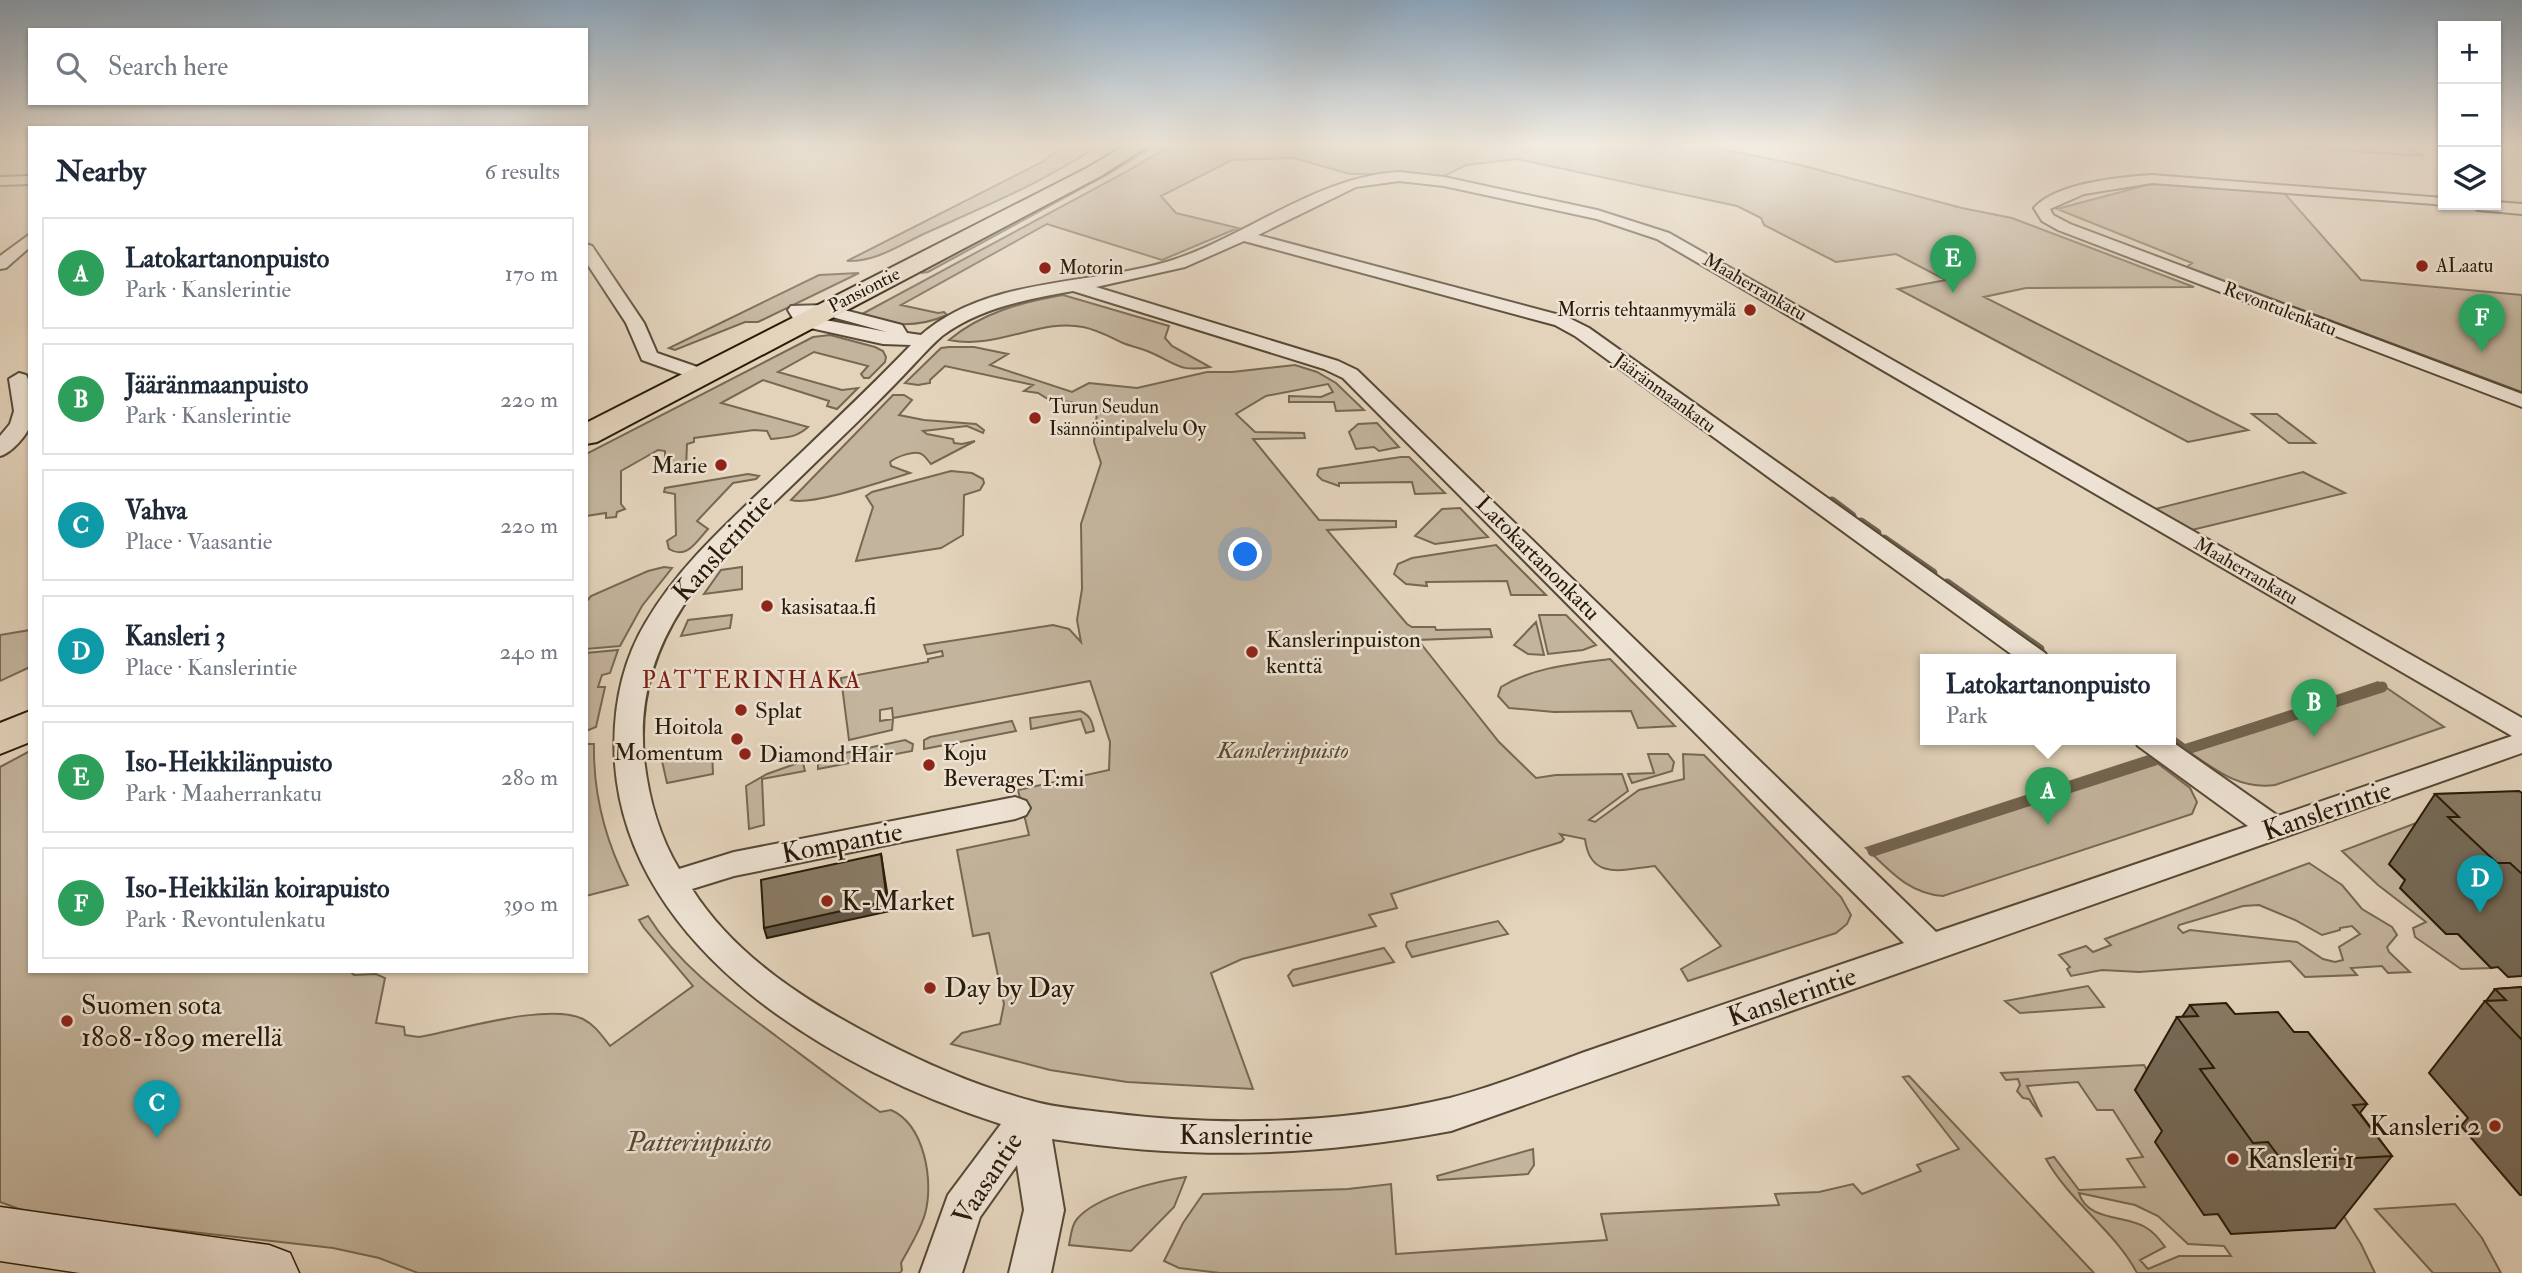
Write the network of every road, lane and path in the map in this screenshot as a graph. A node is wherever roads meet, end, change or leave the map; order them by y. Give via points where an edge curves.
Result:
1 (1012, 203) edge
2 (1031, 203) edge
3 (1311, 203) edge
4 (1537, 203) edge
5 (2047, 203) edge
6 (2501, 207) edge
7 (2522, 209) edge
8 (1243, 236) junction
9 (28, 241) edge
10 (588, 252) edge
11 (0, 264) edge
12 (1072, 285) junction
13 (808, 314) junction
14 (911, 339) junction
15 (692, 372) junction
16 (19, 379) dead end
17 (2522, 401) edge
18 (588, 416) edge
19 (588, 434) edge
20 (0, 450) edge
21 (2029, 654) edge
22 (28, 700) edge
23 (0, 714) edge
24 (28, 725) edge
25 (2522, 730) edge
26 (0, 740) edge
27 (2522, 743) edge
28 (2156, 745) edge
29 (1016, 808) dead end
30 (2274, 829) junction
31 (670, 885) junction
32 (1931, 949) junction
33 (1029, 1118) junction
34 (0, 1234) edge
35 (270, 1273) edge
36 (941, 1273) edge
37 (1030, 1273) edge

1 - 13 main road, Pansiontie
2 - 13 main road, Pansiontie
3 - 8 street, Maaherrankatu
4 - 25 street, Maaherrankatu via 1642,227 1710,261
5 - 17 street, Revontulenkatu via 2043,211 2047,218 2082,234
6 - 7 street
8 - 12 street, Maaherrankatu via 1160,269
8 - 21 street, Jääränmaankatu via 1522,308 1582,332
9 - 11 street
10 - 15 street via 635,323 649,356
12 - 14 street, Maaherrankatu via 984,307
12 - 32 street, Latokartanonkatu via 1350,374
13 - 14 street via 883,338
13 - 15 main road, Pansiontie
14 - 31 street, Kanslerintie via 883,386 717,547 677,595 648,645 631,706 629,780 644,829
15 - 18 main road, Pansiontie
15 - 19 main road, Pansiontie
16 - 20 street via 25,418
22 - 23 main road
24 - 26 main road
27 - 30 street, Kanslerintie
28 - 30 street
29 - 31 street, Kompantie via 734,864
30 - 32 street, Kanslerintie
31 - 33 street, Kanslerintie via 746,972 822,1024 922,1078
32 - 33 street, Kanslerintie via 1523,1091 1451,1114 1391,1126 1326,1135 1146,1136
33 - 36 street, Vaasantie via 962,1208
33 - 37 street, Vaasantie via 1044,1210
34 - 35 street

